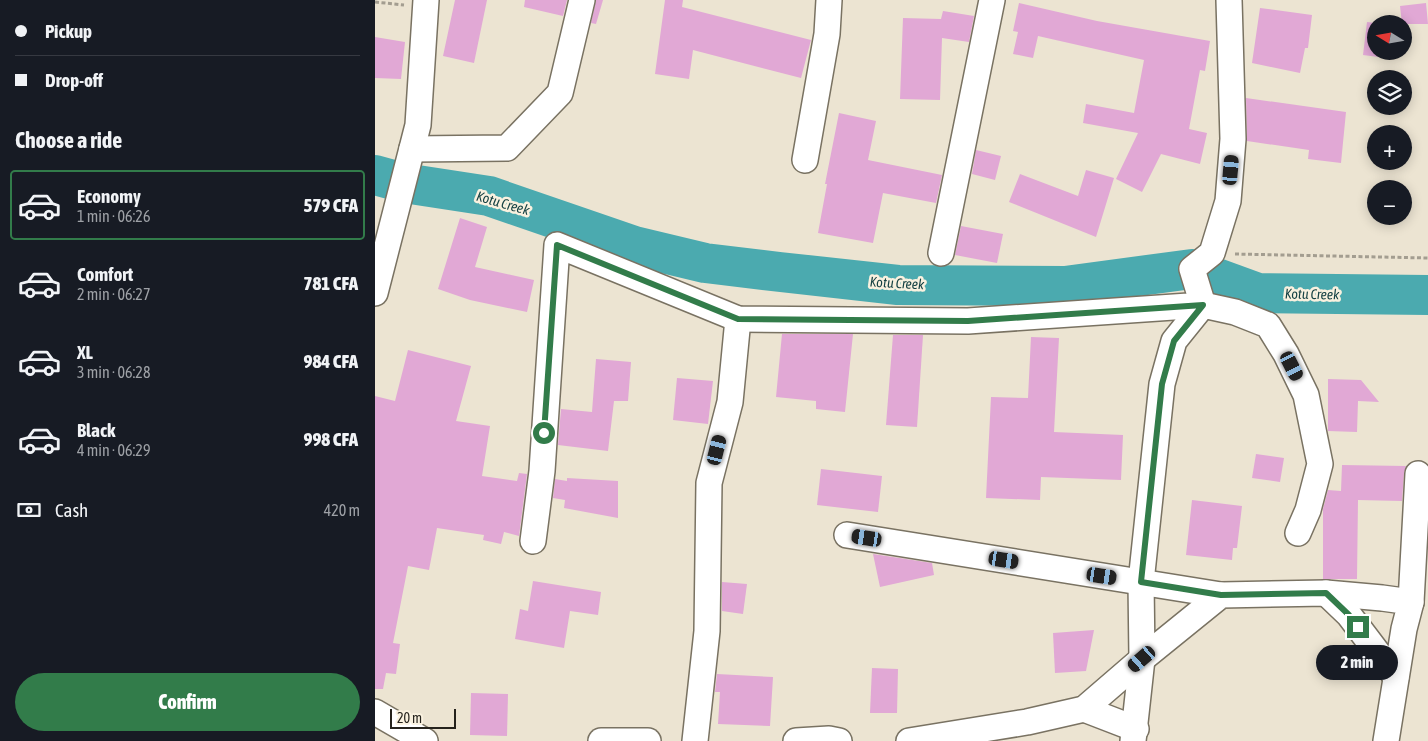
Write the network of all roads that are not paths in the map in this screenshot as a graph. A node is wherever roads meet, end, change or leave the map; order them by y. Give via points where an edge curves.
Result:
1 (426, 0) edge
2 (582, 0) edge
3 (829, 0) edge
4 (992, 0) edge
5 (1229, 0) edge
6 (412, 149) junction
7 (805, 160) dead end
8 (941, 253) dead end
9 (375, 293) edge
10 (1203, 305) junction
11 (738, 319) junction
12 (1418, 474) dead end
13 (1298, 533) dead end
14 (847, 535) dead end
15 (533, 541) dead end
16 (1141, 582) junction
17 (1326, 593) junction
18 (1221, 595) junction
19 (1411, 602) junction
20 (1142, 659) junction
21 (1395, 678) junction
22 (1084, 709) junction
23 (375, 712) edge
24 (1135, 735) edge
25 (425, 741) edge
26 (601, 741) edge
27 (648, 741) edge
28 (695, 741) edge
29 (796, 741) edge
30 (839, 741) edge
31 (909, 741) edge
32 (1386, 741) edge

1 - 6 street via 418,125
2 - 6 street via 560,93 507,148
3 - 7 street via 827,34
4 - 8 street
5 - 10 street via 1233,139 1228,201 1211,253 1192,269
6 - 9 street
10 - 11 street via 968,321
10 - 13 street via 1235,312 1268,325 1306,395 1320,464 1309,510
10 - 16 street via 1174,341 1162,384
11 - 15 street via 557,245 542,471
11 - 28 street via 730,402 709,482 707,631
12 - 19 street
14 - 16 street
16 - 18 street
16 - 20 street
17 - 18 street
17 - 19 street
17 - 21 street via 1349,615
18 - 20 street
19 - 21 street
20 - 22 street
20 - 24 street
21 - 32 street
22 - 24 street
22 - 31 street via 1027,722
23 - 25 street
26 - 27 street
29 - 30 street

